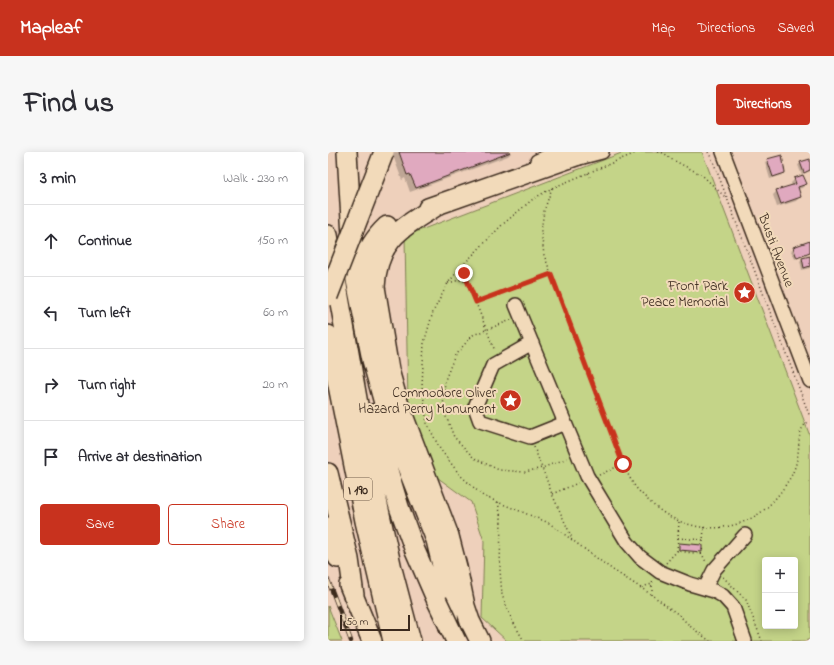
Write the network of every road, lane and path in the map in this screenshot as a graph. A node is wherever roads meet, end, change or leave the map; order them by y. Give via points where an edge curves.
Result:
1 (347, 152) edge
2 (384, 152) edge
3 (587, 152) edge
4 (602, 152) edge
5 (638, 152) edge
6 (658, 152) edge
7 (663, 152) edge
8 (708, 152) edge
9 (723, 152) edge
10 (557, 157) edge
11 (588, 173) junction
12 (590, 177) dead end
13 (552, 188) junction
14 (727, 199) junction
15 (440, 204) junction
16 (328, 235) edge
17 (463, 265) junction
18 (551, 274) junction
19 (448, 283) junction
20 (468, 283) junction
21 (328, 296) edge
22 (476, 302) junction
23 (519, 311) joint
24 (365, 321) junction
25 (494, 326) dead end
26 (337, 336) edge
27 (491, 340) dead end
28 (532, 343) junction
29 (805, 355) edge
30 (810, 381) edge
31 (810, 417) edge
32 (810, 421) edge
33 (565, 423) junction
34 (578, 454) junction
35 (537, 455) dead end
36 (623, 464) junction
37 (548, 466) dead end
38 (328, 473) edge
39 (597, 475) dead end
40 (579, 483) dead end
41 (552, 494) junction
42 (498, 502) junction
43 (679, 522) junction
44 (334, 524) edge
45 (704, 528) junction
46 (744, 535) dead end
47 (678, 538) junction
48 (573, 540) junction
49 (703, 540) junction
50 (677, 551) junction
51 (702, 554) junction
52 (665, 564) dead end
53 (708, 566) dead end
54 (642, 587) junction
55 (705, 588) junction
56 (652, 595) junction
57 (372, 641) edge
58 (393, 641) edge
59 (411, 641) edge
60 (450, 641) edge
61 (456, 641) edge
62 (480, 641) edge
63 (524, 641) edge
64 (710, 641) edge
65 (746, 641) edge

1 - 24 highway via 354,270
2 - 21 highway, bridge
3 - 10 highway
4 - 10 street via 592,156
5 - 11 path
6 - 7 path
7 - 14 path via 702,175
8 - 14 path
9 - 29 street, Busti Avenue
10 - 15 highway via 499,183
11 - 12 path
11 - 13 path
13 - 17 path via 533,199 502,225
13 - 18 path via 544,211 541,231 544,255
14 - 31 path
15 - 24 highway via 399,218 384,229 371,246 361,271
15 - 62 highway via 411,222 388,242 379,261 375,287 389,370 398,402 449,536 465,606
16 - 26 highway, I 190
17 - 19 path
17 - 20 path
18 - 22 path
18 - 36 path
19 - 20 path via 460,280
19 - 42 path via 434,312 424,343 422,386 427,423 440,449 460,475 483,496
20 - 22 path
22 - 27 path
23 - 25 path
23 - 28 street
24 - 60 highway via 389,421 442,561
26 - 58 highway, I 190 via 365,520
26 - 59 highway, I 190
26 - 61 highway, bridge via 360,372 399,507 414,548
28 - 33 street
28 - 33 street via 493,365 475,407 480,421 530,437
29 - 30 street, Busti Avenue
32 - 45 path via 800,432 798,453 790,479 771,502 760,513 734,525
33 - 34 street
34 - 37 path
34 - 55 street via 586,476 627,542 640,557 666,575
35 - 41 path
36 - 39 path
36 - 43 path via 633,484 657,509
38 - 44 highway
40 - 41 path
41 - 48 path
42 - 48 path via 549,522
42 - 63 path via 501,518 502,594
43 - 45 path
43 - 47 path
44 - 57 highway via 350,559 354,595
45 - 49 path
46 - 55 street via 714,570
47 - 49 path
47 - 50 path
48 - 54 path via 613,570
49 - 51 path
50 - 51 path
50 - 52 path
51 - 53 path
54 - 56 path
54 - 56 path via 652,584
55 - 65 street via 723,596 733,606
56 - 64 path

